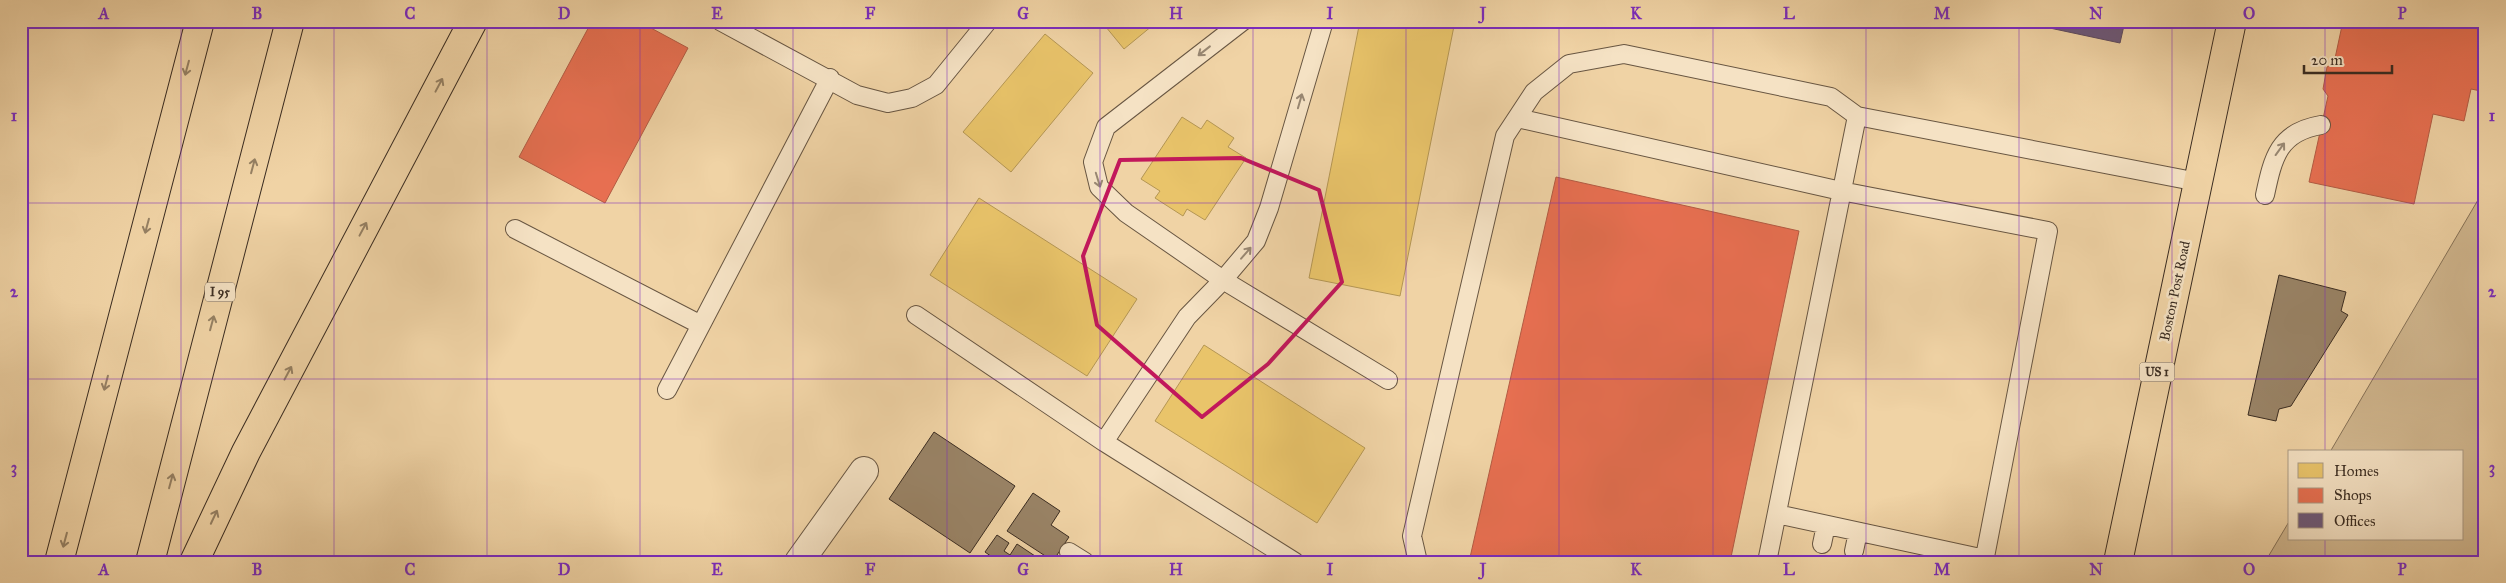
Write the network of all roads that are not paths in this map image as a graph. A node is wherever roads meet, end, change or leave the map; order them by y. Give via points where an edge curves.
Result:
1 (200, 21) edge
2 (290, 21) edge
3 (473, 21) edge
4 (720, 21) edge
5 (988, 21) edge
6 (1243, 21) edge
7 (1324, 21) edge
8 (2232, 21) edge
9 (830, 78) junction
10 (1857, 116) junction
11 (1517, 118) junction
12 (2321, 125) dead end
13 (2198, 182) junction
14 (1841, 191) junction
15 (2265, 195) dead end
16 (515, 229) dead end
17 (1223, 280) junction
18 (916, 315) dead end
19 (701, 325) junction
20 (1388, 380) dead end
21 (667, 390) dead end
22 (1104, 442) junction
23 (864, 471) dead end
24 (1777, 514) junction
25 (1826, 524) junction
26 (1858, 532) junction
27 (1822, 544) dead end
28 (1854, 551) dead end
29 (1069, 552) dead end
30 (1928, 554) edge
31 (1984, 560) edge
32 (60, 562) edge
33 (150, 562) edge
34 (194, 562) edge
35 (799, 562) edge
36 (1085, 562) edge
37 (1296, 562) edge
38 (1418, 562) edge
39 (1767, 562) edge
40 (2118, 562) edge

1 -> 32 main road
33 -> 2 main road, I 95
34 -> 3 main road via 246,452
4 - 9 lane
5 - 9 lane via 936,85 912,98 888,103 874,101 857,95
6 -> 17 lane via 1106,127 1093,162 1099,187 1126,214
17 -> 7 lane via 1260,233
8 - 13 main road, Boston Post Road / US 1
9 - 19 lane
10 - 11 lane via 1831,97 1624,54 1569,64 1534,92
10 - 13 lane
10 - 14 lane
11 - 14 lane
11 - 38 lane via 1505,136 1412,536
15 -> 12 lane via 2278,149 2304,128
13 - 40 main road, Boston Post Road / US 1
14 - 24 lane
14 - 31 lane via 2048,231
16 - 19 lane
17 - 20 lane
17 - 22 lane via 1187,317
18 - 22 lane
19 - 21 lane
22 - 37 lane
23 - 35 street
24 - 25 lane
24 - 39 lane
25 - 26 lane
25 - 27 lane
26 - 28 lane
26 - 30 lane via 1899,549
29 - 36 lane
30 - 31 lane

